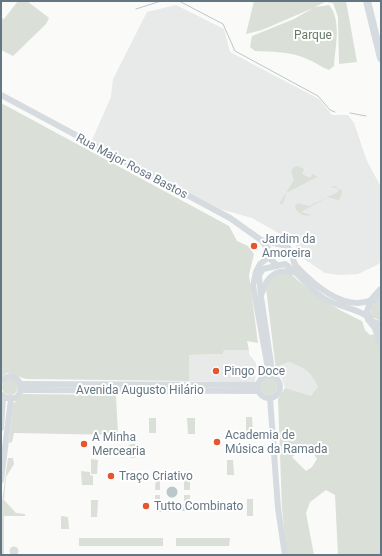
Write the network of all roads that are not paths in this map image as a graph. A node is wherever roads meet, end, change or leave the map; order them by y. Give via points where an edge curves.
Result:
1 (367, 1) edge
2 (381, 58) edge
3 (1, 96) edge
4 (261, 240) junction
5 (275, 244) junction
6 (269, 254) junction
7 (291, 254) junction
8 (285, 264) junction
9 (276, 265) junction
10 (297, 273) junction
11 (381, 290) edge
12 (261, 297) junction
13 (375, 298) edge
14 (369, 318) junction
15 (381, 324) edge
16 (381, 343) edge
17 (266, 376) junction
18 (273, 377) junction
19 (1, 381) edge
20 (21, 387) junction
21 (258, 388) junction
22 (2, 396) edge
23 (270, 398) junction
24 (11, 399) junction
25 (1, 428) edge
26 (1, 481) edge
27 (285, 555) edge

1 - 2 highway
3 - 4 main road, Rua Major Rosa Bastos via 230,218
4 - 5 main road
4 - 6 main road
5 - 6 main road
5 - 7 main road via 284,244
6 - 9 main road
6 - 17 main road via 260,264 253,286 268,371
7 - 8 main road
7 - 13 main road via 295,265 331,295 357,303
8 - 9 main road
8 - 10 main road
9 - 12 main road via 263,268 260,275
10 - 12 main road via 283,271 273,274 267,280
10 - 14 main road via 323,297 338,305 362,312
11 - 13 highway
12 - 18 main road
13 - 14 main road via 367,308
14 - 15 main road via 374,323
14 - 16 highway
17 - 18 main road
17 - 21 main road
18 - 23 main road via 279,382 280,389
19 - 20 main road, Avenida Augusto Hilário via 11,376 17,379
20 - 21 main road, Avenida Augusto Hilário
20 - 24 main road via 18,396
21 - 23 main road via 263,396
22 - 24 main road
22 - 25 main road
23 - 27 main road via 278,508
24 - 26 main road

